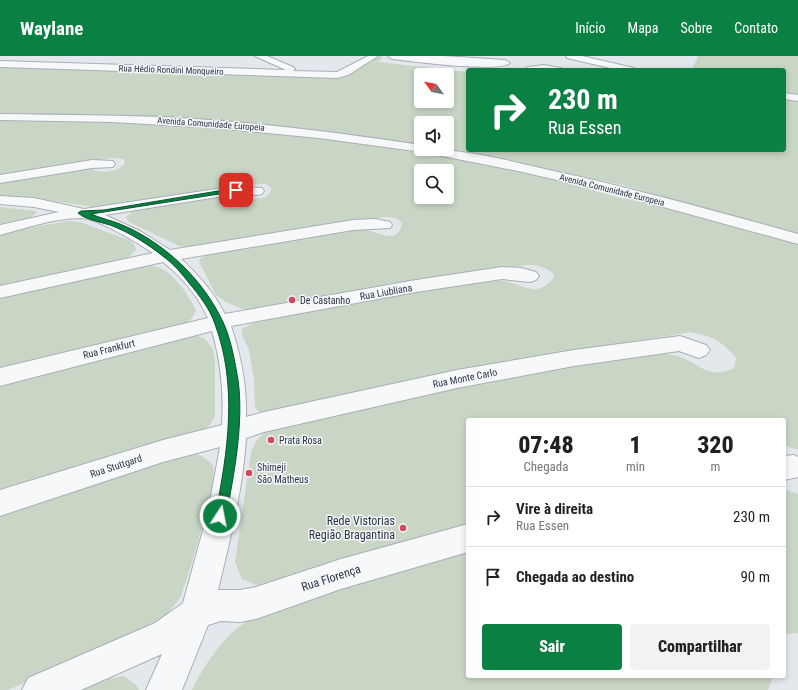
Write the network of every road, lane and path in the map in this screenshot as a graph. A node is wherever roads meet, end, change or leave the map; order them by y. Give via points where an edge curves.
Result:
1 (259, 56) edge
2 (374, 56) edge
3 (392, 56) edge
4 (420, 56) edge
5 (570, 56) edge
6 (412, 57) edge
7 (446, 59) edge
8 (485, 60) edge
9 (520, 63) dead end
10 (0, 64) edge
11 (279, 64) junction
12 (526, 68) edge
13 (622, 68) edge
14 (266, 73) junction
15 (302, 74) junction
16 (786, 96) edge
17 (798, 98) edge
18 (0, 117) edge
19 (414, 148) edge
20 (454, 155) edge
21 (108, 164) dead end
22 (0, 179) edge
23 (257, 191) dead end
24 (0, 200) edge
25 (81, 213) junction
26 (384, 225) dead end
27 (0, 230) edge
28 (798, 239) edge
29 (167, 256) junction
30 (530, 276) dead end
31 (0, 292) edge
32 (219, 322) junction
33 (699, 350) dead end
34 (0, 377) edge
35 (233, 432) junction
36 (0, 503) edge
37 (466, 539) edge
38 (195, 614) junction
39 (40, 690) edge
40 (164, 690) edge

1 - 11 street
2 - 15 street, Rua Hédio Rondini Monqueiro via 343,74
3 - 6 street
4 - 7 street
5 - 13 street
6 - 7 street
7 - 8 street
9 - 12 street
10 - 14 street, Rua Hédio Rondini Monqueiro
11 - 14 street via 276,69
11 - 15 street
14 - 15 street, Rua Hédio Rondini Monqueiro
16 - 17 street
18 - 19 street, Avenida Comunidade Europeia via 203,123 324,134
20 - 28 street, Avenida Comunidade Europeia via 625,192
21 - 22 street via 92,164
23 - 25 street via 236,190
24 - 25 street via 32,202
25 - 27 street
25 - 29 street via 118,226
26 - 29 street via 353,225
29 - 31 street
29 - 32 street via 204,295
30 - 32 street, Rua Liubliana via 502,273
32 - 34 street, Rua Frankfurt
32 - 35 street via 233,381
33 - 35 street, Rua Monte Carlo via 680,343 574,358 457,379 264,422
35 - 36 street, Rua Stuttgard via 163,451
35 - 38 street via 230,471 218,531
37 - 38 street, Rua Florença via 341,574 256,603 240,606 221,605
38 - 39 street, Rua Florença via 167,635
38 - 40 street

